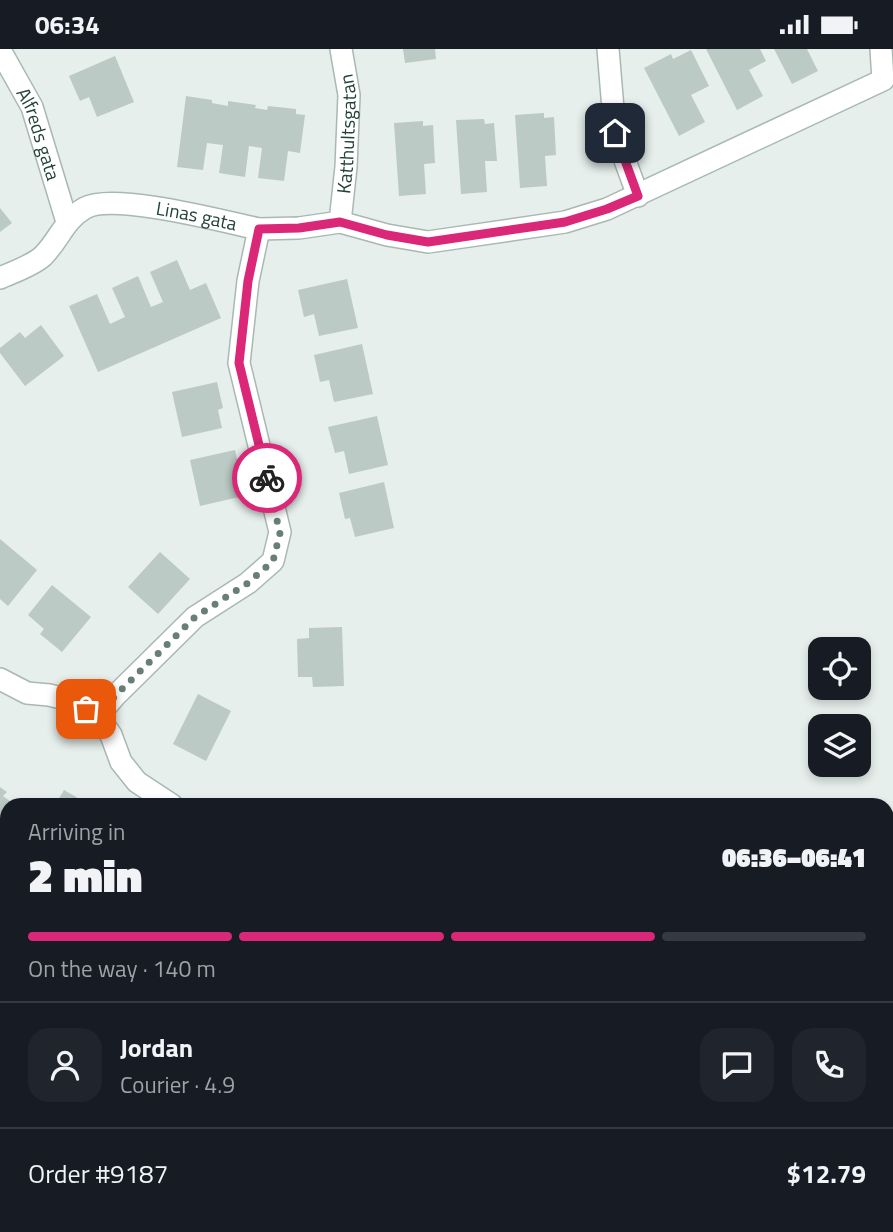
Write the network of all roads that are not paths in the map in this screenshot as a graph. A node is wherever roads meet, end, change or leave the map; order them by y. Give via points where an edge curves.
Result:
1 (341, 49) edge
2 (608, 49) edge
3 (881, 49) edge
4 (0, 50) edge
5 (638, 196) junction
6 (67, 222) junction
7 (340, 222) junction
8 (259, 229) junction
9 (0, 278) edge
10 (0, 680) edge
11 (98, 716) junction
12 (161, 798) edge

1 - 7 street, Katthultsgatan via 349,95
2 - 5 street via 615,133
3 - 5 street via 883,80
4 - 6 street, Alfreds gata via 32,107
5 - 7 street via 565,222 428,242
6 - 8 street, Linas gata via 87,207 110,204 185,213
6 - 9 street via 42,257
7 - 8 street, Katthultsgatan
8 - 11 street, Linas gata via 239,363 280,533 273,561 195,617
10 - 11 street via 27,694 74,701
11 - 12 street via 121,762 137,782

